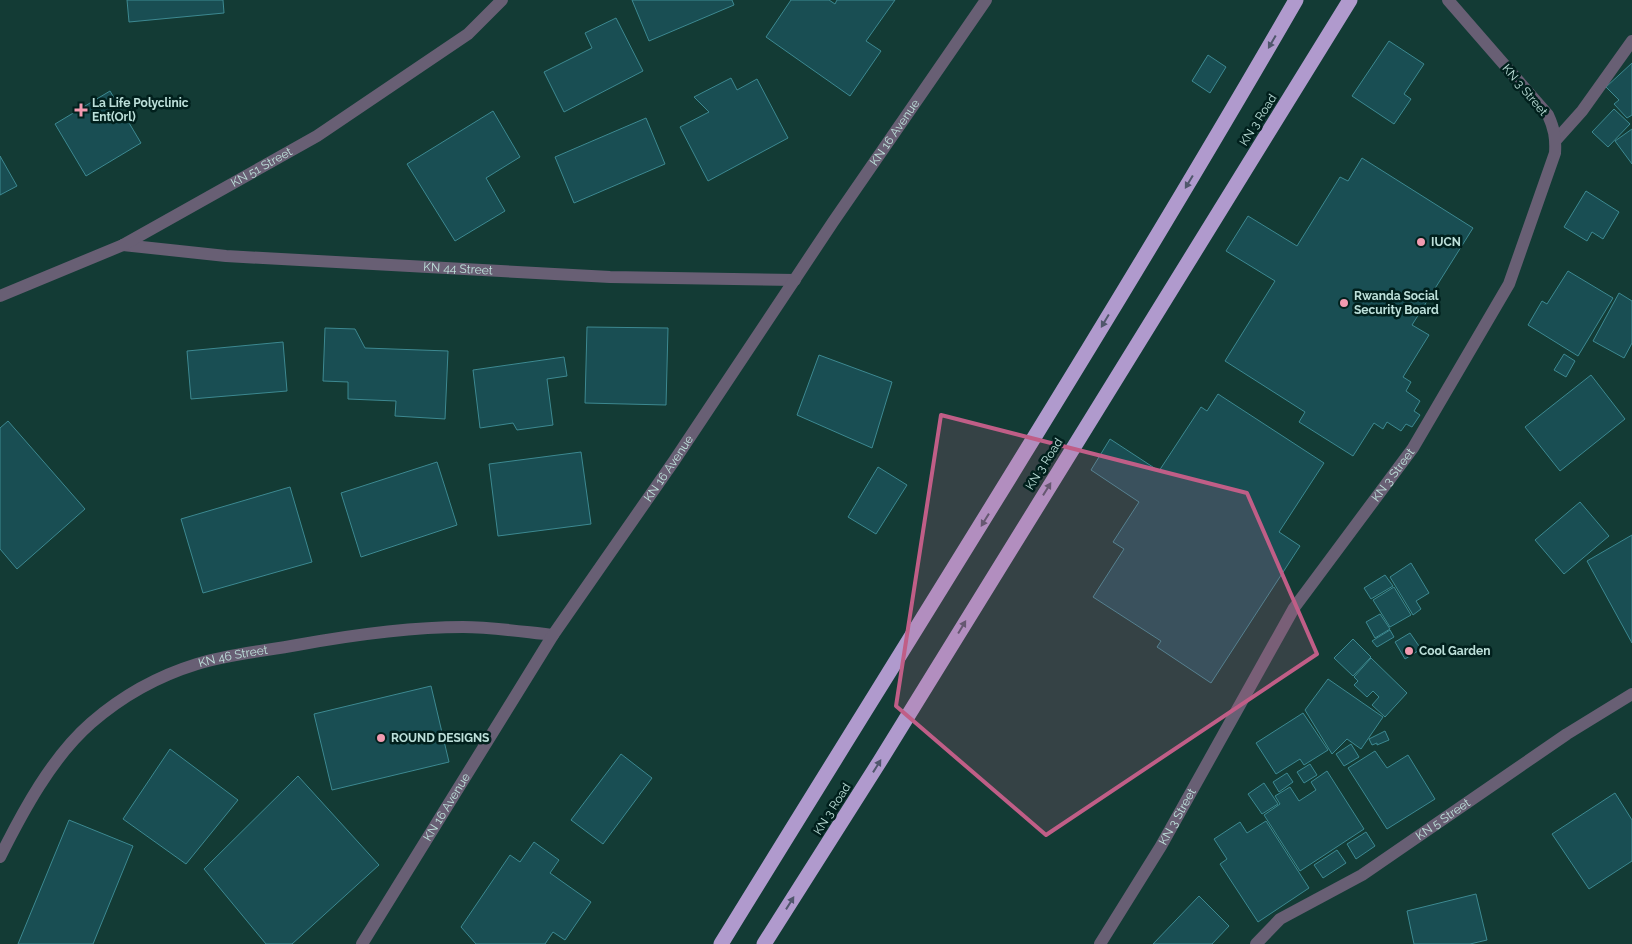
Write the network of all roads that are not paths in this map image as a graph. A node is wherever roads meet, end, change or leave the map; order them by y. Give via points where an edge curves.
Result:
1 (502, 0) edge
2 (986, 0) edge
3 (1296, 0) edge
4 (1350, 0) edge
5 (1448, 0) edge
6 (1632, 41) edge
7 (1556, 140) junction
8 (123, 245) junction
9 (795, 280) junction
10 (0, 296) edge
11 (554, 634) junction
12 (1632, 694) edge
13 (0, 857) edge
14 (362, 944) edge
15 (721, 944) edge
16 (764, 944) edge
17 (1100, 944) edge
18 (1256, 944) edge

1 - 8 street, KN 51 Street via 468,34 317,136
2 - 9 street, KN 16 Avenue
3 -> 15 highway, KN 3 Road via 996,502
16 -> 4 highway, KN 3 Road
5 - 7 street, KN 3 Street via 1548,114
6 - 7 street via 1582,111
7 - 17 street, KN 3 Street via 1550,169 1509,284 1413,448 1294,608 1161,846
8 - 9 street, KN 44 Street via 226,256 561,274
8 - 10 street, KN 51 Street
9 - 11 street, KN 16 Avenue
11 - 13 street, KN 46 Street via 464,627 396,630 240,655 198,664 156,680 128,695 91,723 66,749 15,826
11 - 14 street, KN 16 Avenue
12 - 18 street, KN 5 Street via 1362,875 1280,919

